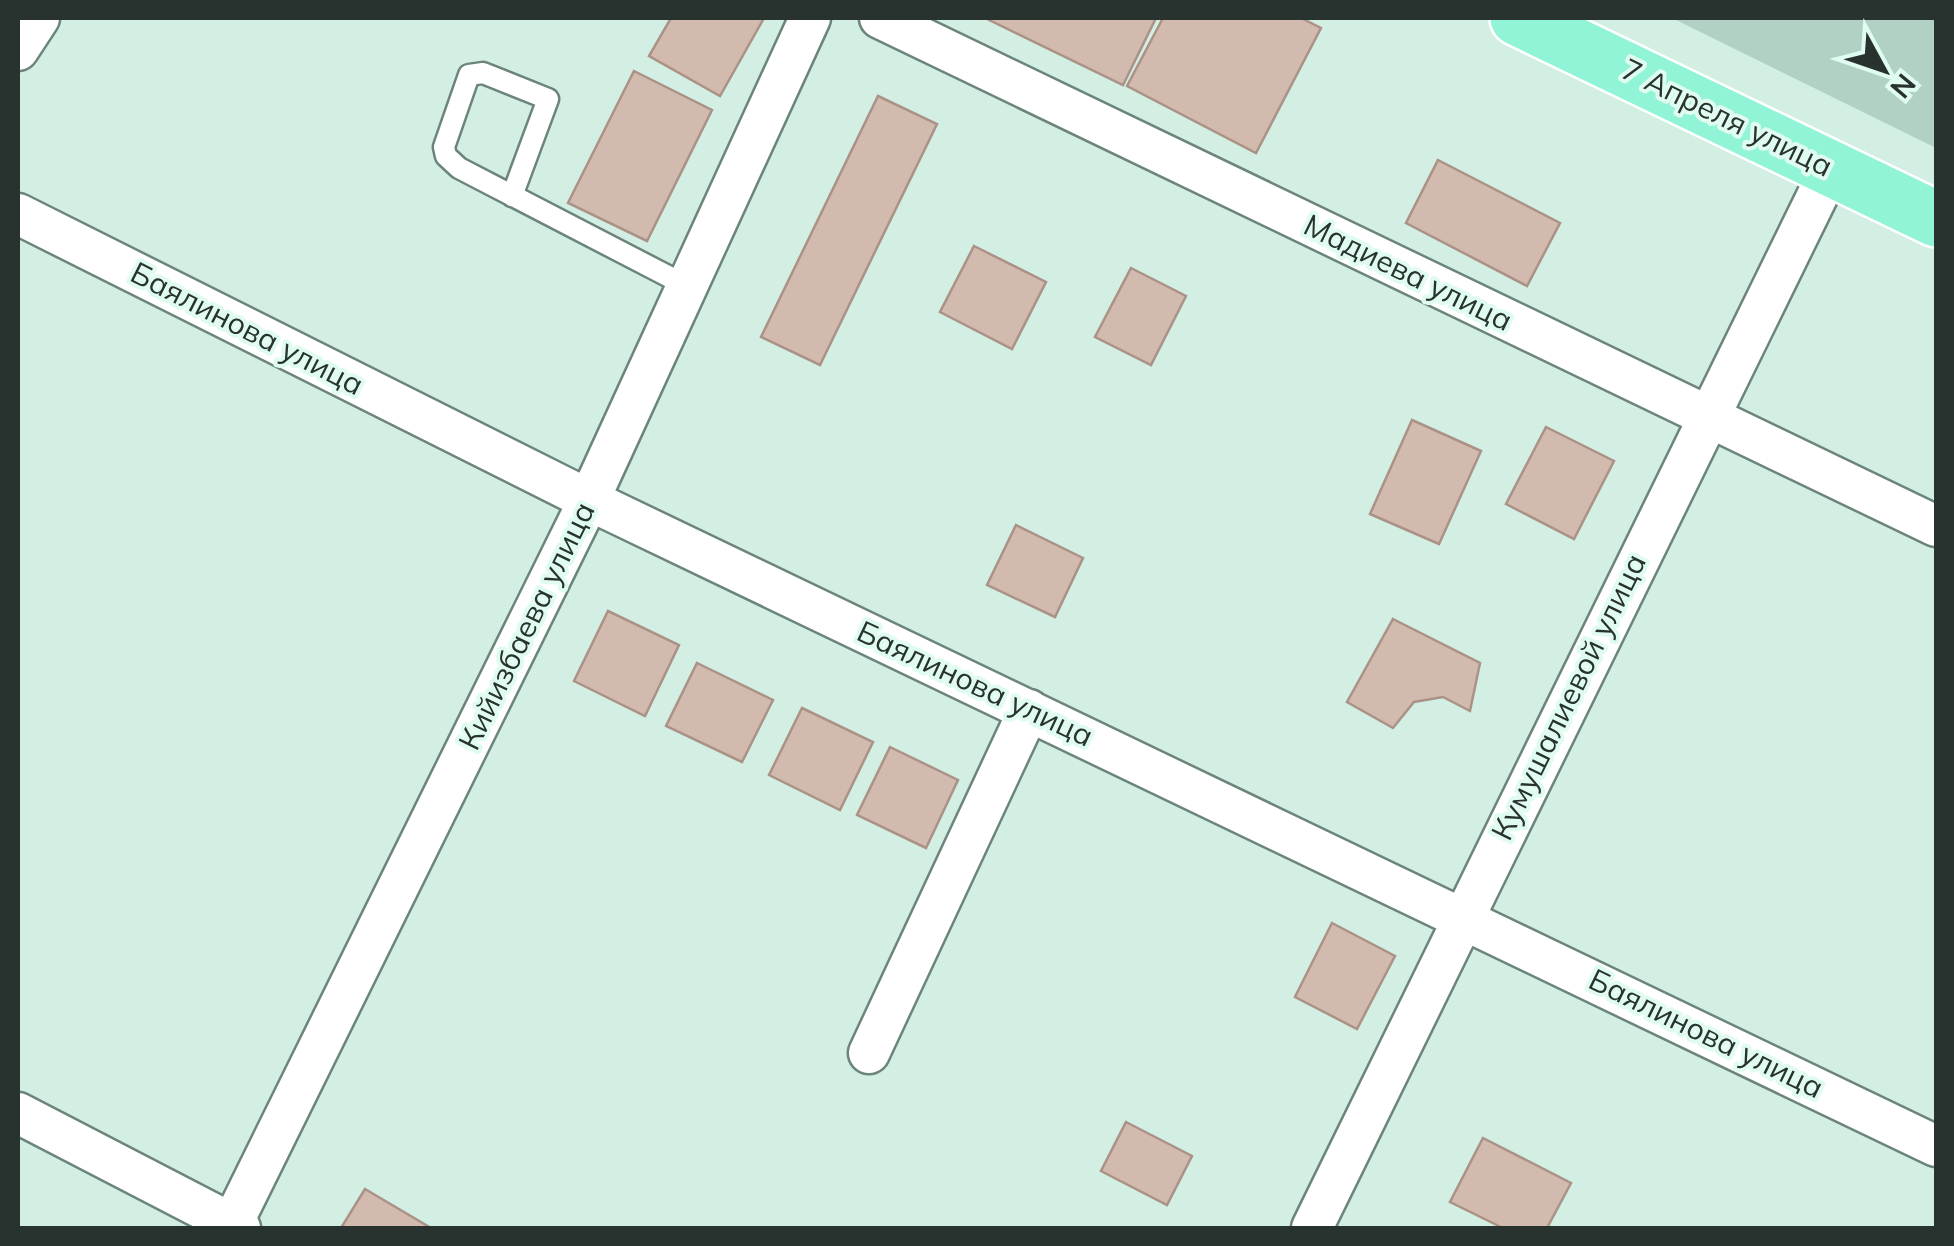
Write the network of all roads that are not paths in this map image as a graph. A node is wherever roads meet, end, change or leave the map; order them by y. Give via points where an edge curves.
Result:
1 (39, 18) edge
2 (810, 18) edge
3 (880, 18) edge
4 (1518, 18) edge
5 (18, 50) edge
6 (1830, 168) junction
7 (512, 196) junction
8 (18, 214) edge
9 (1936, 219) edge
10 (688, 286) junction
11 (1705, 417) junction
12 (589, 500) junction
13 (1936, 526) edge
14 (1029, 710) junction
15 (1463, 916) junction
16 (869, 1053) dead end
17 (18, 1113) edge
18 (1936, 1146) edge
19 (234, 1227) edge
20 (1312, 1228) edge

1 - 5 street
2 - 10 street, Кийизбаева улица
3 - 11 street, Мадиева улица
4 - 6 main road, 7 Апреля улица
6 - 9 main road, 7 Апреля улица
6 - 11 street, Кумушалиевой улица
7 - 7 lane via 446,156 469,75 483,73 549,102
7 - 10 lane
8 - 12 street, Баялинова улица
10 - 12 street, Кийизбаева улица
11 - 13 street, Мадиева улица
11 - 15 street, Кумушалиевой улица
12 - 14 street, Баялинова улица
12 - 19 street, Кийизбаева улица
14 - 15 street, Баялинова улица
14 - 16 street
15 - 18 street, Баялинова улица
15 - 20 street, Кумушалиевой улица
17 - 19 street

